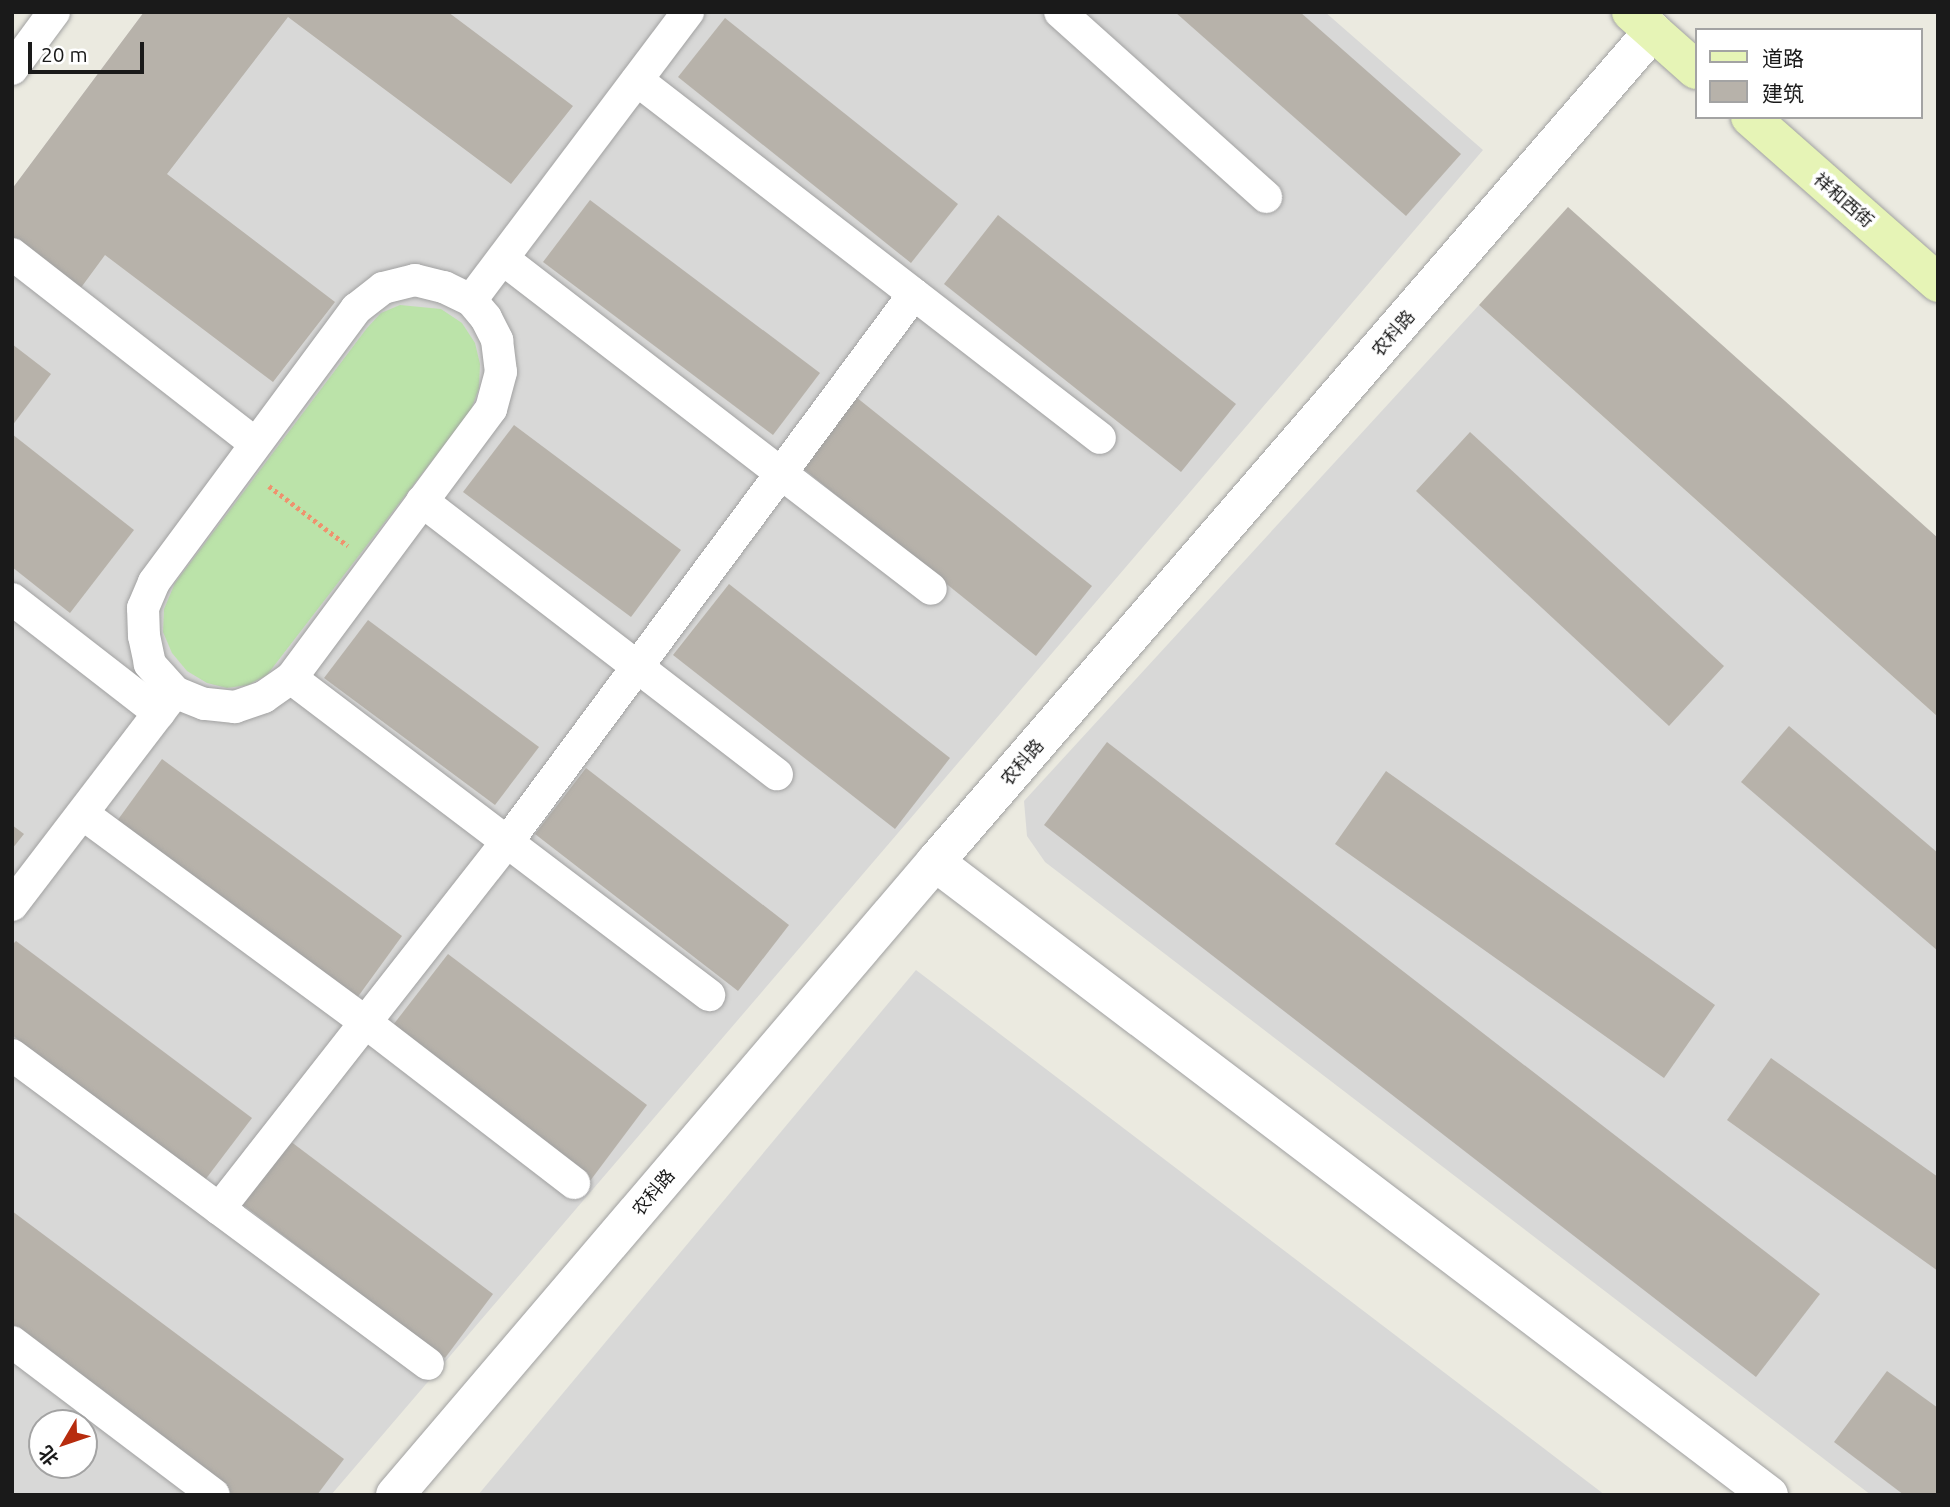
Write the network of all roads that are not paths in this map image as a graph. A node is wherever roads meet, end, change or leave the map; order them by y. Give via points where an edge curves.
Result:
1 (54, 12) edge
2 (688, 12) edge
3 (1060, 12) edge
4 (1642, 22) edge
5 (1694, 68) edge
6 (12, 69) edge
7 (637, 80) junction
8 (1752, 119) edge
9 (1266, 198) dead end
10 (12, 254) edge
11 (503, 259) junction
12 (1938, 283) edge
13 (914, 294) junction
14 (471, 300) junction
15 (1100, 438) dead end
16 (247, 453) junction
17 (781, 473) junction
18 (422, 501) junction
19 (931, 589) dead end
20 (12, 599) edge
21 (638, 667) junction
22 (290, 678) junction
23 (167, 703) junction
24 (776, 774) dead end
25 (83, 814) junction
26 (508, 841) junction
27 (935, 862) junction
28 (12, 905) edge
29 (709, 995) dead end
30 (365, 1022) junction
31 (12, 1055) edge
32 (574, 1183) dead end
33 (219, 1209) junction
34 (12, 1342) edge
35 (428, 1364) dead end
36 (214, 1495) edge
37 (395, 1495) edge
38 (1769, 1495) edge

1 - 6 street
2 - 7 street
3 - 9 street
4 - 5 main road
4 - 27 street, 农科路
7 - 11 street
7 - 13 street
8 - 12 main road, 祥和西街
10 - 16 street
11 - 14 street
11 - 17 street
13 - 15 street
13 - 17 street
14 - 16 street via 415,281 383,288 356,309
14 - 18 street via 498,340 501,372 491,409
16 - 23 street via 154,582 143,608 150,664
17 - 19 street
17 - 21 street
18 - 21 street
18 - 22 street
20 - 23 street
21 - 24 street
21 - 26 street
22 - 23 street via 264,696 235,707
22 - 26 street
23 - 25 street
25 - 28 street
25 - 30 street
26 - 29 street
26 - 30 street
27 - 37 street, 农科路
27 - 38 street
30 - 32 street
30 - 33 street
31 - 33 street
33 - 35 street
34 - 36 street

